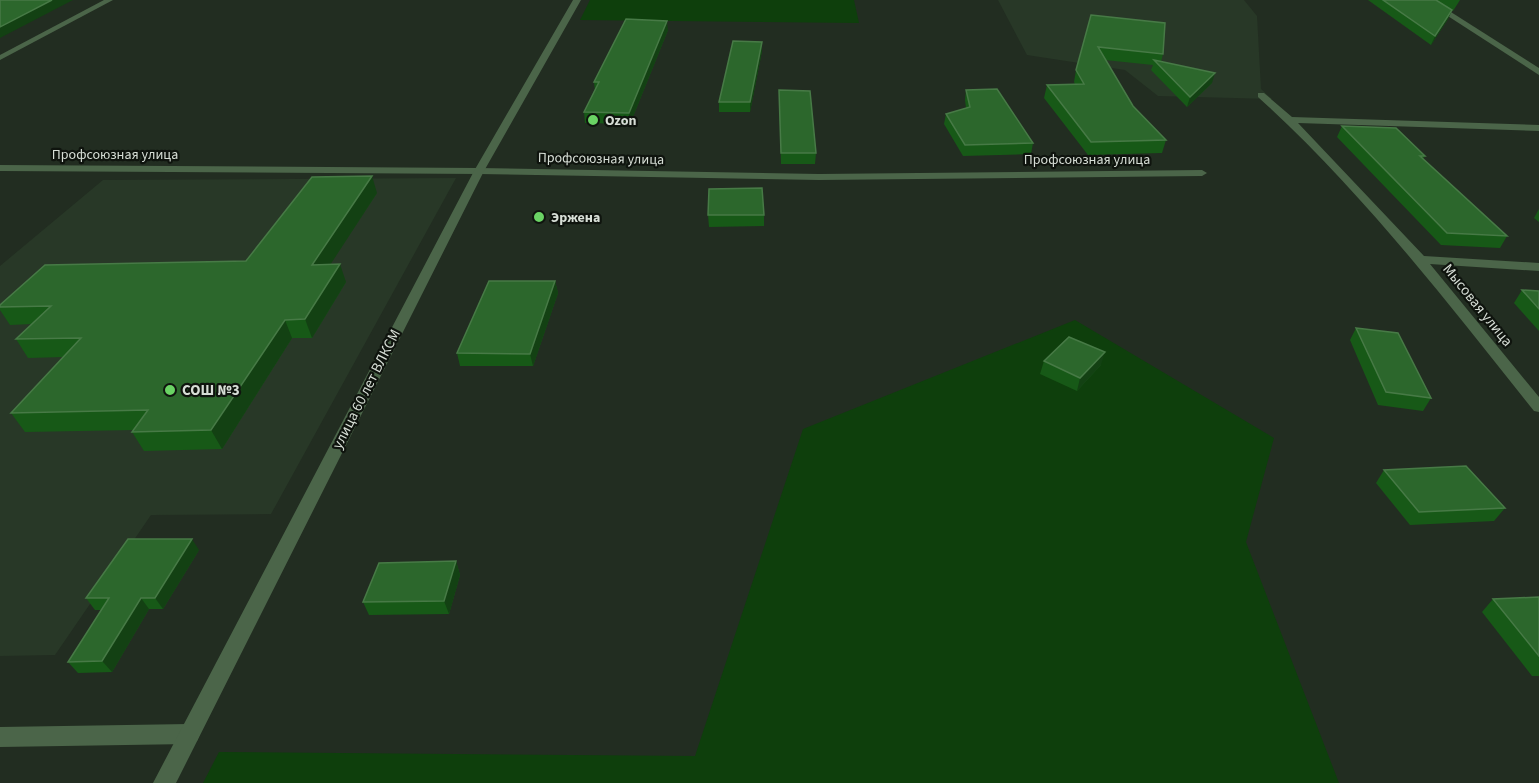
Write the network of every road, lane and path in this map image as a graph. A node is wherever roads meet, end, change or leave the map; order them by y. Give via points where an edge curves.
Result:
1 (109, 0) edge
2 (577, 0) edge
3 (1428, 0) edge
4 (0, 58) edge
5 (1539, 72) edge
6 (1261, 95) dead end
7 (1289, 120) junction
8 (1539, 128) edge
9 (0, 168) edge
10 (479, 171) junction
11 (1202, 173) dead end
12 (1420, 260) junction
13 (1539, 267) edge
14 (1539, 407) edge
15 (189, 734) junction
16 (0, 736) edge
17 (164, 783) edge

1 - 4 street
2 - 10 street, улица 60 лет ВЛКСМ
3 - 5 street
6 - 7 street
7 - 8 street
7 - 12 street
9 - 10 street, Профсоюзная улица
10 - 11 street, Профсоюзная улица via 819,177
10 - 15 street, улица 60 лет ВЛКСМ
12 - 13 street, Мысовая улица
12 - 14 street, Мысовая улица
15 - 16 street
15 - 17 street, улица 60 лет ВЛКСМ

